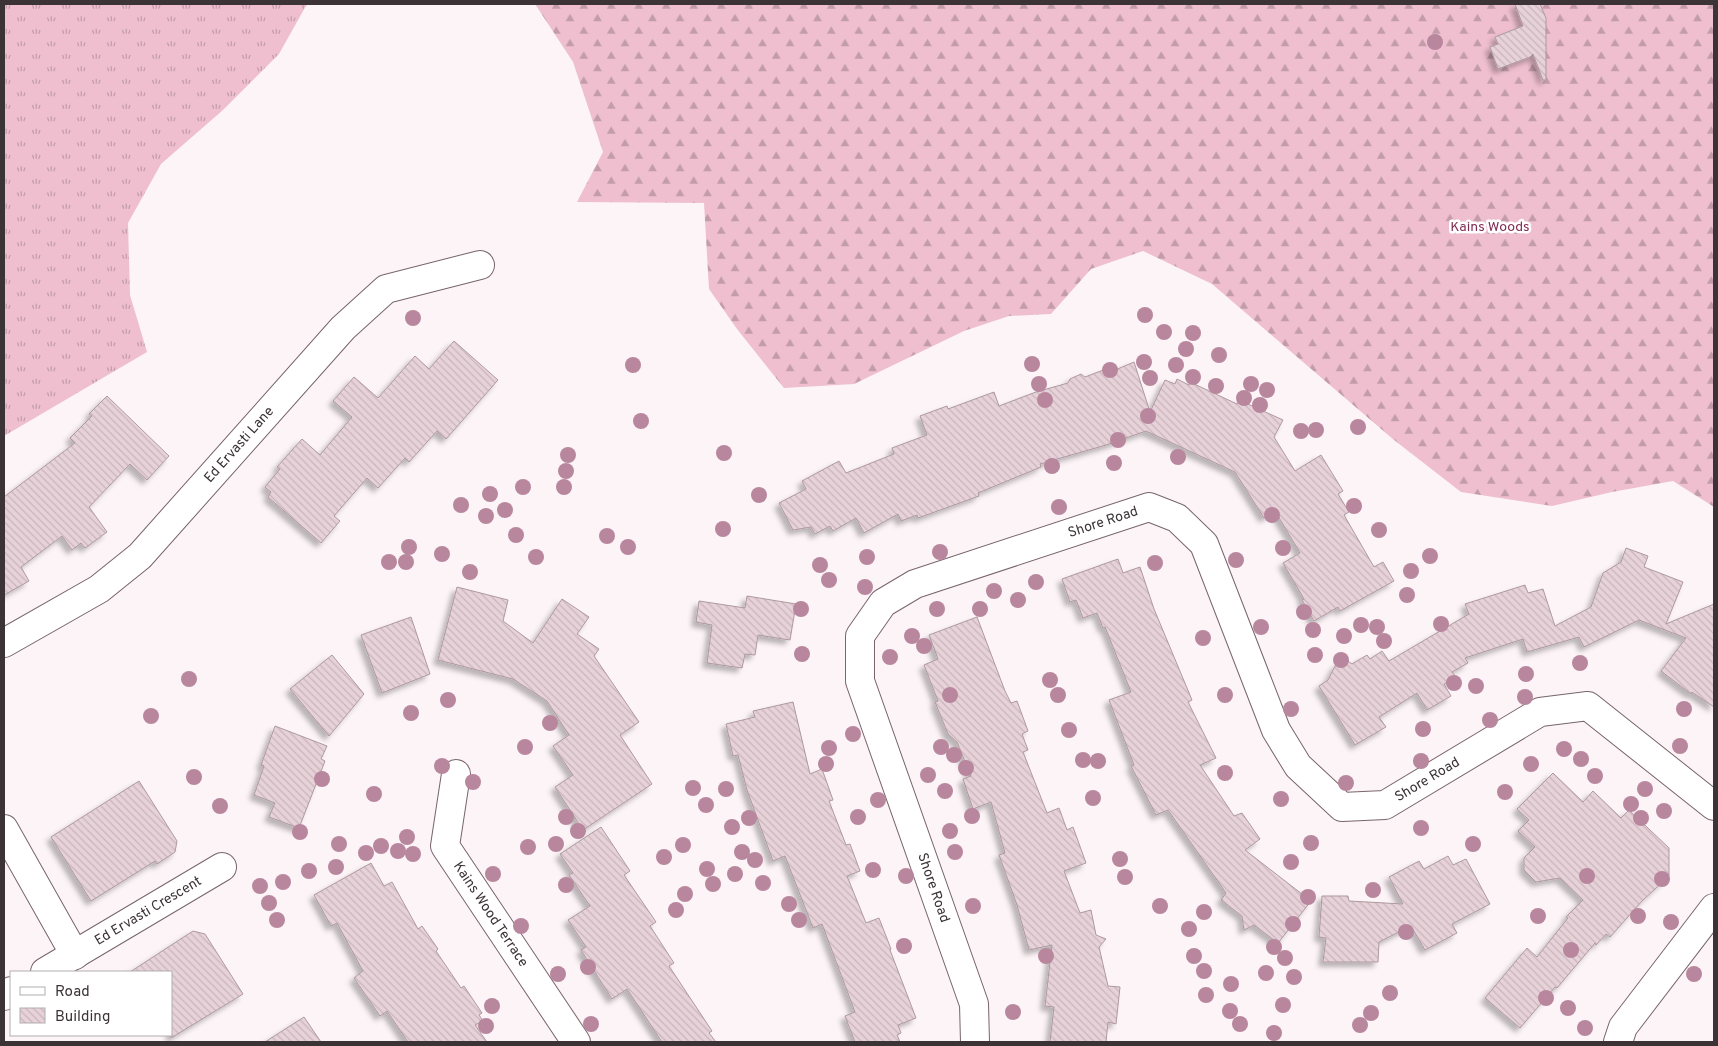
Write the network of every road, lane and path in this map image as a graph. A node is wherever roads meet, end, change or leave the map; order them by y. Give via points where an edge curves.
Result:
1 (480, 265) dead end
2 (4, 643) edge
3 (456, 774) dead end
4 (1714, 806) edge
5 (4, 829) edge
6 (222, 867) dead end
7 (1714, 908) edge
8 (75, 955) junction
9 (46, 971) edge
10 (576, 1042) edge
11 (975, 1042) edge
12 (1618, 1042) edge

1 - 2 street, Ed Ervasti Lane via 386,289 343,328 140,556 99,589
3 - 10 street, Kains Wood Terrace via 445,846
4 - 11 street, Shore Road via 1588,706 1540,712 1386,805 1342,808 1298,766 1276,730 1204,544 1177,518 1149,506 915,584 883,603 860,636 860,681 974,1004
5 - 8 street
6 - 8 street, Ed Ervasti Crescent
7 - 12 street via 1623,1027
8 - 9 street, Ed Ervasti Crescent

